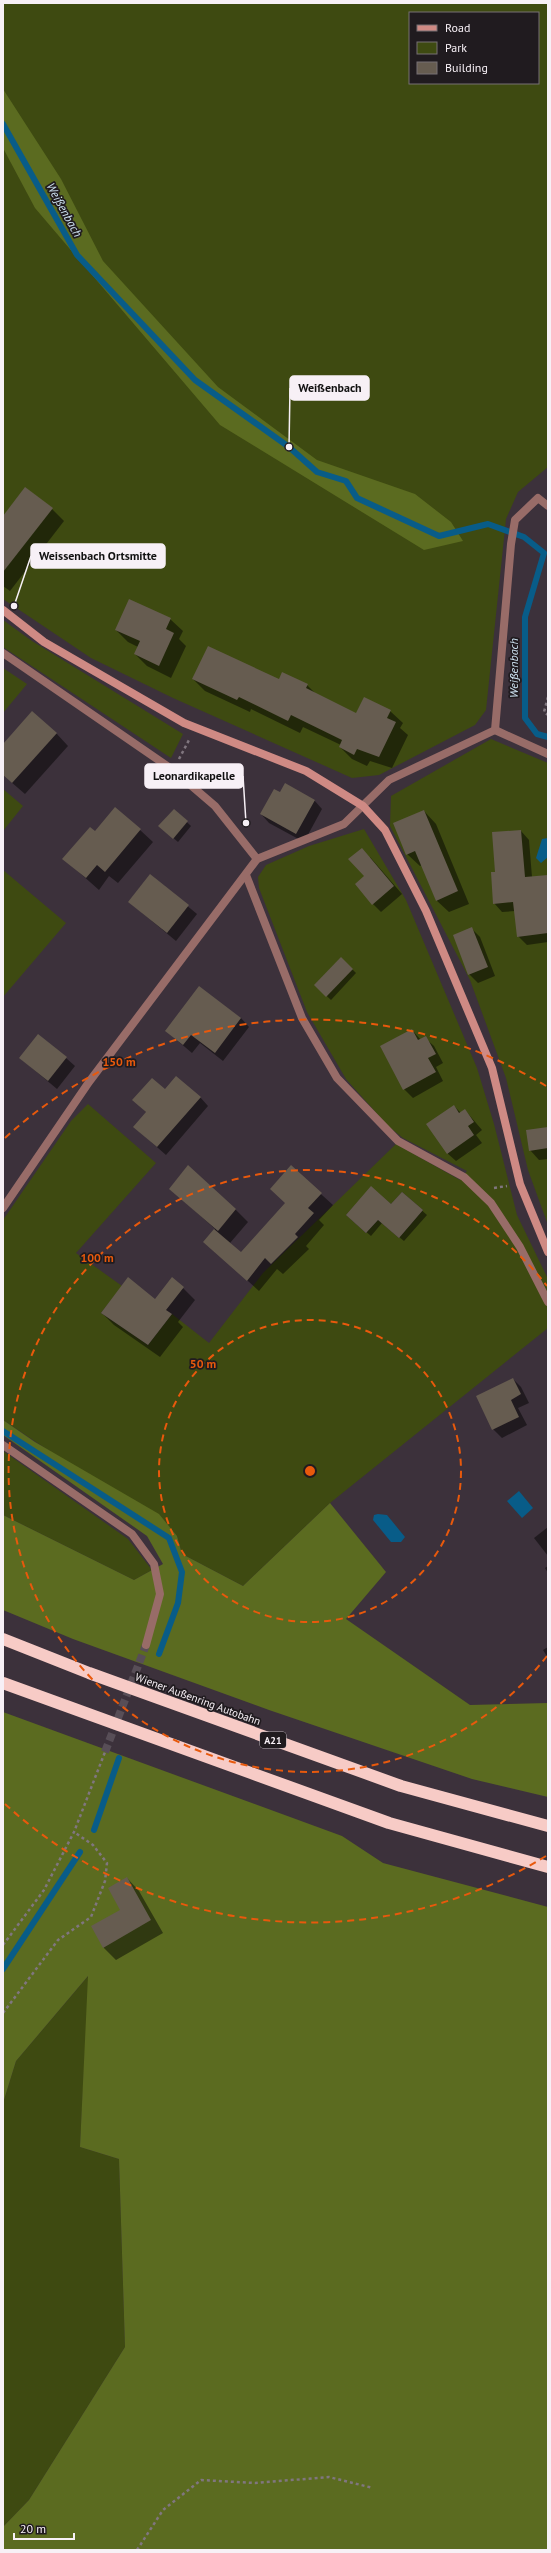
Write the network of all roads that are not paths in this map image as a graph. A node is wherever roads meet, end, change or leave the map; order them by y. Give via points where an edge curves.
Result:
1 (548, 506) edge
2 (3, 610) edge
3 (3, 653) edge
4 (495, 730) junction
5 (548, 754) edge
6 (363, 806) junction
7 (257, 859) junction
8 (246, 875) junction
9 (3, 1208) edge
10 (548, 1252) edge
11 (548, 1302) edge
12 (3, 1445) edge
13 (3, 1639) edge
14 (146, 1645) tunnel mouth
15 (3, 1683) edge
16 (548, 1826) edge
17 (548, 1867) edge

1 - 4 street via 538,498 515,520
2 - 6 street via 44,642 195,727 306,771
3 - 7 street via 173,770 215,806
4 - 5 street
4 - 6 street via 389,780
6 - 7 street via 344,824
6 - 10 street via 385,830 426,911 472,1017 492,1068 520,1184
7 - 8 street
8 - 9 street via 89,1082
8 - 11 street via 302,1018 337,1078 398,1141 464,1177 490,1203 520,1247
12 - 14 street via 132,1534 154,1564 160,1594
13 - 16 highway, Wiener Außenring Autobahn / A21 via 89,1673 401,1786
15 - 17 highway via 389,1822

